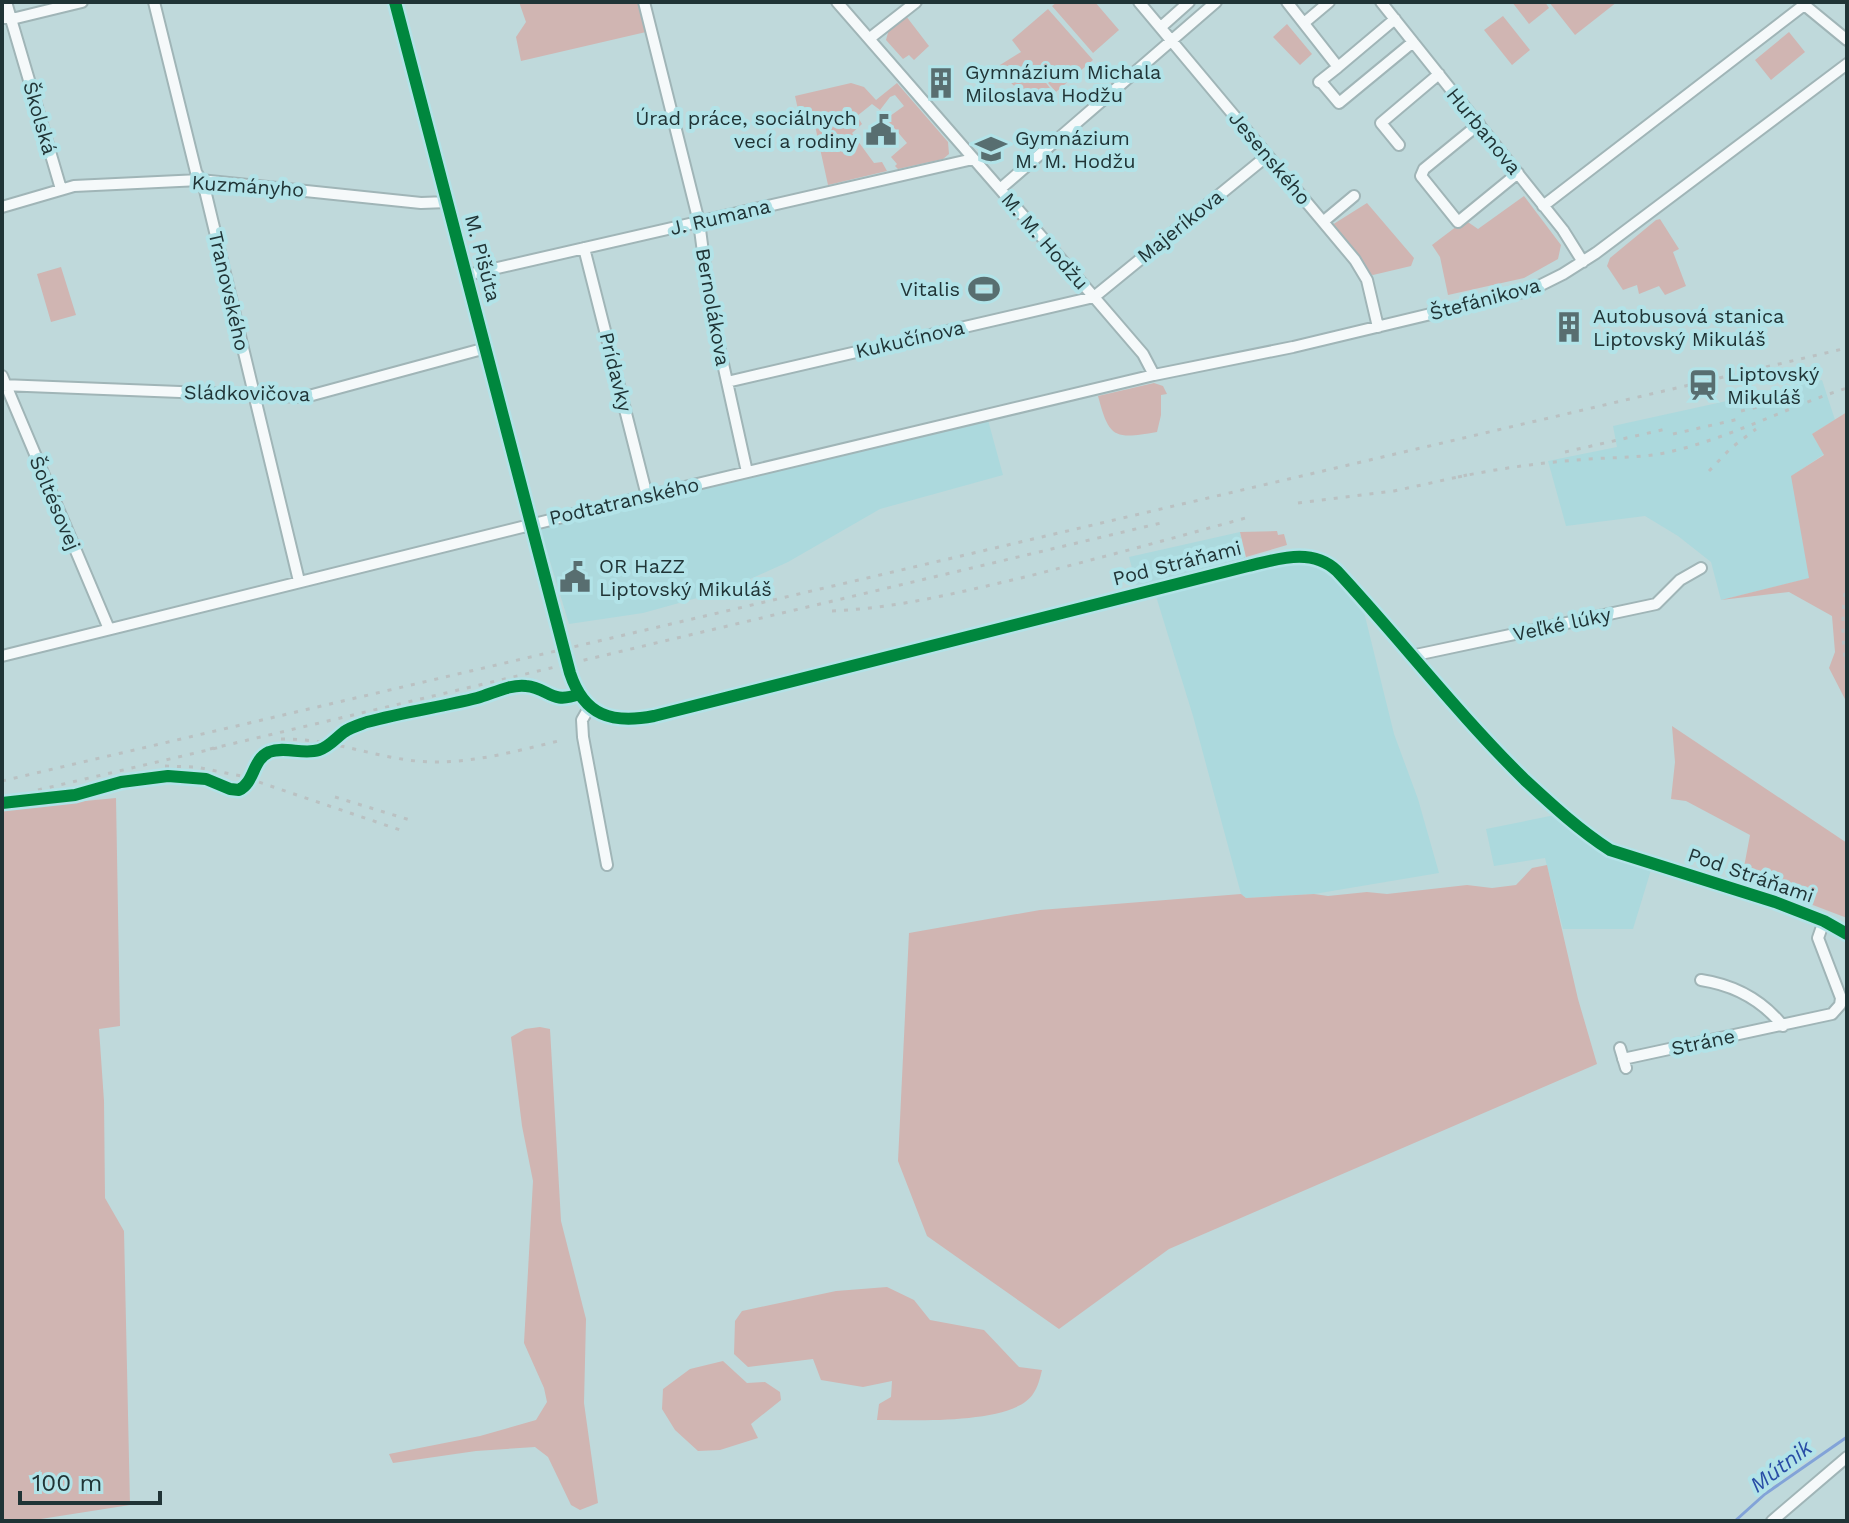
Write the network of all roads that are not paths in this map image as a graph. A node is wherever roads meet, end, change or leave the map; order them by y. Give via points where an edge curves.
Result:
1 (6, 2) edge
2 (82, 2) edge
3 (154, 2) edge
4 (395, 2) edge
5 (644, 2) edge
6 (837, 2) edge
7 (916, 2) edge
8 (1139, 2) edge
9 (1189, 2) edge
10 (1216, 2) edge
11 (1287, 2) edge
12 (1329, 2) edge
13 (1381, 2) edge
14 (1802, 4) edge
15 (6, 18) edge
16 (1395, 19) junction
17 (1304, 23) junction
18 (1161, 27) junction
19 (870, 38) junction
20 (1847, 40) edge
21 (1172, 41) junction
22 (1413, 42) junction
23 (1847, 64) edge
24 (1338, 67) junction
25 (1439, 74) junction
26 (1479, 124) junction
27 (1399, 145) dead end
28 (1267, 156) junction
29 (973, 159) junction
30 (1518, 173) junction
31 (200, 180) junction
32 (61, 189) junction
33 (1000, 189) junction
34 (1354, 196) dead end
35 (448, 202) junction
36 (1543, 206) junction
37 (2, 207) edge
38 (1324, 221) junction
39 (699, 222) junction
40 (584, 248) junction
41 (1583, 262) junction
42 (467, 275) junction
43 (1094, 297) junction
44 (1378, 327) junction
45 (486, 348) junction
46 (1154, 375) junction
47 (3, 382) edge
48 (727, 382) junction
49 (253, 396) junction
50 (747, 472) junction
51 (647, 496) junction
52 (531, 523) junction
53 (1701, 568) dead end
54 (299, 581) junction
55 (109, 629) junction
56 (2, 656) edge
57 (1411, 656) junction
58 (590, 706) junction
59 (607, 865) dead end
60 (1824, 921) junction
61 (1847, 934) edge
62 (1701, 980) dead end
63 (1783, 1026) junction
64 (1623, 1058) dead end
65 (1847, 1457) edge
66 (1772, 1521) edge

1 - 15 street, Školská
2 - 15 street
3 - 31 street, Tranovského
4 - 35 street, M. Pišúta
5 - 39 street, Bernolákova
6 - 19 street, M. M. Hodžu
7 - 19 street
8 - 18 street, Jesenského
9 - 18 street
10 - 21 street
11 - 17 street
12 - 17 street
13 - 16 street, Hurbanova
14 - 20 street
14 - 36 street
15 - 32 street, Školská
16 - 22 street, Hurbanova
16 - 24 street
17 - 24 street
18 - 21 street, Jesenského
19 - 29 street, M. M. Hodžu
21 - 28 street, Jesenského
21 - 33 street
22 - 24 street via 1339,103 1321,83
22 - 25 street, Hurbanova
23 - 41 street, Štefánikova
25 - 26 street, Hurbanova
25 - 27 street via 1381,123
26 - 30 street, Hurbanova
26 - 30 street via 1421,176 1458,222
28 - 38 street, Jesenského
28 - 43 street, Majeríkova
29 - 33 street, M. M. Hodžu
29 - 39 street, J. Rumana
30 - 36 street, Hurbanova
31 - 32 street, Kuzmányho
31 - 35 street, Kuzmányho
31 - 49 street, Tranovského
32 - 37 street, Kuzmányho
33 - 43 street, M. M. Hodžu
34 - 38 street
35 - 42 street, M. Pišúta
36 - 41 street, Hurbanova
38 - 44 street, Jesenského via 1364,274
39 - 40 street, J. Rumana
39 - 48 street, Bernolákova
40 - 42 street, J. Rumana
40 - 51 street, Prídavky
41 - 44 street, Štefánikova via 1531,290
42 - 45 street, M. Pišúta
43 - 46 street, M. M. Hodžu via 1143,354
43 - 48 street, Kukučínova
44 - 46 street, Štefánikova
45 - 49 street, Sládkovičova via 314,395
45 - 52 street, M. Pišúta
46 - 50 street, Podtatranského
47 - 49 street, Sládkovičova
47 - 55 street, Šoltésovej
48 - 50 street, Bernolákova
49 - 54 street, Tranovského
50 - 51 street, Podtatranského
51 - 52 street, Podtatranského
52 - 54 street, Podtatranského
52 - 58 street via 575,686
53 - 57 street, Veľké lúky via 1656,604
54 - 55 street, Podtatranského
55 - 56 street, Podtatranského
57 - 58 street, Pod Stráňami via 1337,571 1305,556 654,716 616,719
57 - 60 street, Pod Stráňami via 1510,765 1592,839 1610,850
58 - 59 street via 581,727
60 - 61 street, Pod Stráňami
60 - 63 street, Stráne via 1818,938 1841,1002 1828,1016
62 - 63 street via 1743,993
63 - 64 street, Stráne
65 - 66 street

